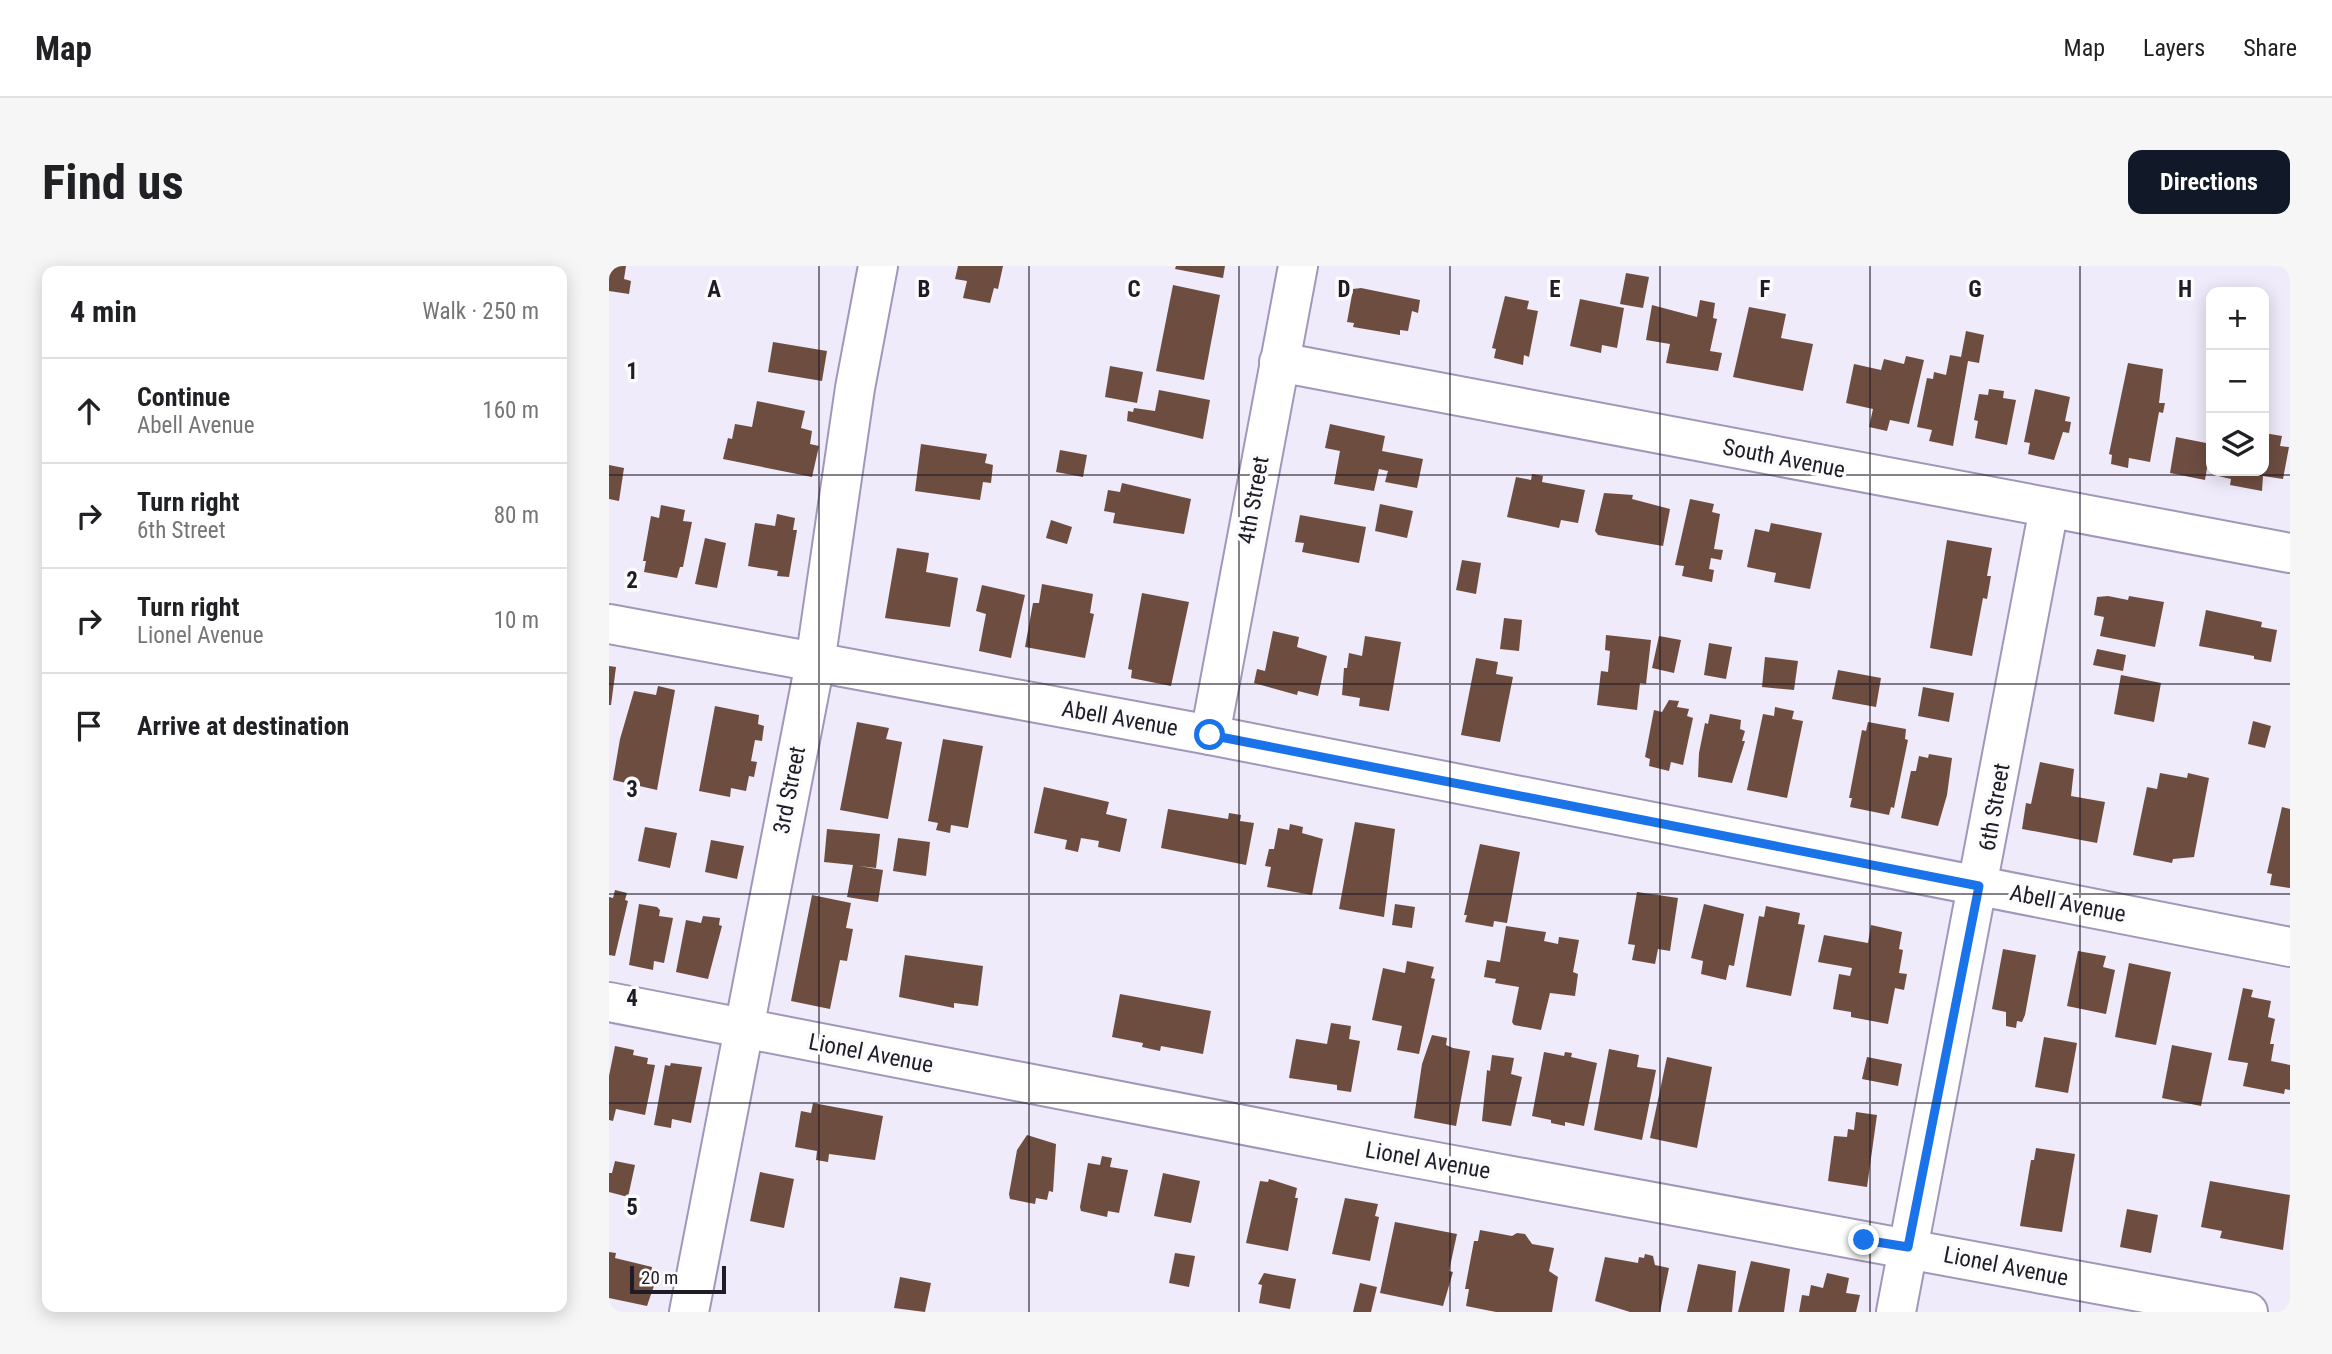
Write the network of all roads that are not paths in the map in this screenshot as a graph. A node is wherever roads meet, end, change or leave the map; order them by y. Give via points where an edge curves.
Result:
1 (878, 266) edge
2 (1298, 266) edge
3 (1279, 362) junction
4 (2049, 508) junction
5 (2290, 553) edge
6 (609, 624) edge
7 (815, 663) junction
8 (1210, 735) junction
9 (1979, 886) junction
10 (2290, 947) edge
11 (609, 1002) edge
12 (742, 1028) junction
13 (1908, 1247) junction
14 (689, 1312) edge
15 (1896, 1312) edge
16 (2248, 1312) edge

1 - 7 street, 3rd Street via 855,388
2 - 3 street, 4th Street
3 - 4 street, South Avenue
3 - 8 street, 4th Street
4 - 5 street, South Avenue
4 - 9 street, 6th Street
6 - 7 street, Abell Avenue
7 - 8 street, Abell Avenue
7 - 12 street, 3rd Street
8 - 9 street, Abell Avenue
9 - 10 street, Abell Avenue
9 - 13 street, 6th Street
11 - 12 street, Lionel Avenue
12 - 13 street, Lionel Avenue via 1388,1153
12 - 14 street, 3rd Street
13 - 15 street, 6th Street
13 - 16 street, Lionel Avenue

